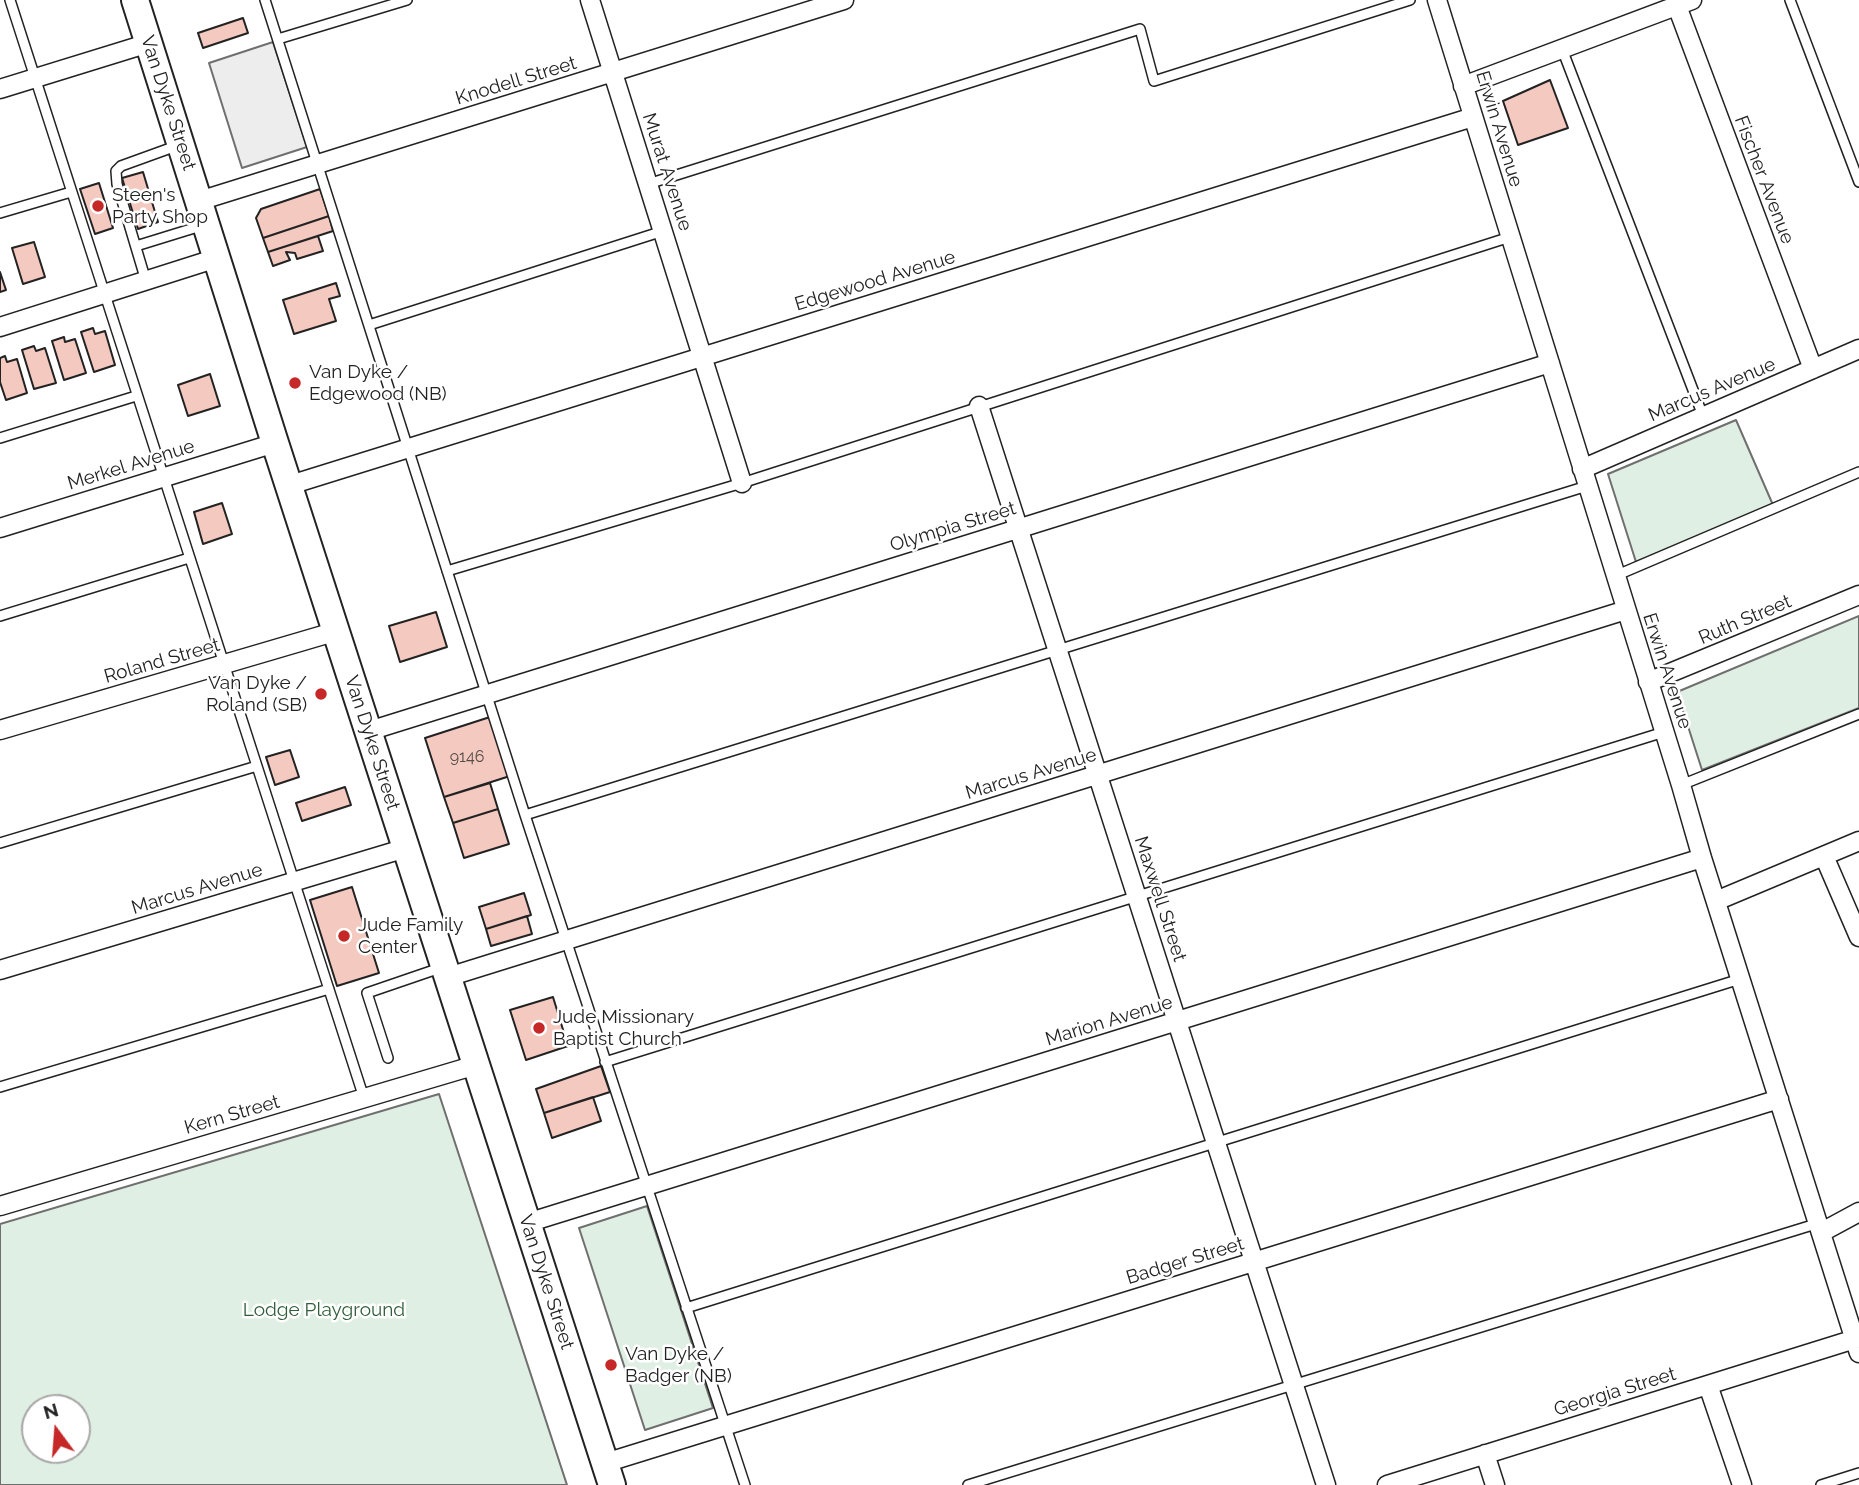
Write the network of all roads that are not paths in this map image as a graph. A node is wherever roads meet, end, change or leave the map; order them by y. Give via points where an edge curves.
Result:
1 (9, 0) edge
2 (135, 0) edge
3 (265, 0) edge
4 (407, 0) edge
5 (590, 0) edge
6 (844, 0) edge
7 (1410, 0) edge
8 (1437, 0) edge
9 (1790, 0) edge
10 (1684, 3) edge
11 (278, 39) junction
12 (149, 43) junction
13 (1562, 49) junction
14 (613, 72) junction
15 (34, 78) junction
16 (1463, 86) junction
17 (0, 89) edge
18 (1473, 117) junction
19 (181, 144) junction
20 (317, 164) junction
21 (1859, 182) edge
22 (648, 184) junction
23 (71, 192) junction
24 (0, 213) edge
25 (203, 213) junction
26 (663, 232) junction
27 (1510, 237) junction
28 (136, 246) junction
29 (218, 258) junction
30 (146, 281) junction
31 (104, 294) junction
32 (369, 325) junction
33 (0, 327) edge
34 (703, 356) junction
35 (1857, 356) edge
36 (1550, 363) junction
37 (1813, 369) junction
38 (136, 396) junction
39 (979, 406) junction
40 (1703, 416) junction
41 (0, 438) edge
42 (275, 443) junction
43 (408, 449) junction
44 (1582, 469) junction
45 (1859, 472) edge
46 (163, 478) junction
47 (742, 483) junction
48 (290, 485) junction
49 (1587, 486) junction
50 (0, 528) edge
51 (1019, 528) junction
52 (188, 558) junction
53 (447, 572) junction
54 (1615, 576) junction
55 (1859, 595) edge
56 (1626, 610) junction
57 (0, 616) edge
58 (337, 631) junction
59 (1058, 650) junction
60 (223, 665) junction
61 (1648, 682) junction
62 (486, 694) junction
63 (1859, 714) edge
64 (0, 730) edge
65 (369, 731) junction
66 (1664, 732) junction
67 (257, 766) junction
68 (1098, 775) junction
69 (1681, 785) junction
70 (525, 815) junction
71 (1859, 841) edge
72 (0, 843) edge
73 (406, 848) junction
74 (1824, 856) junction
75 (1702, 858) junction
76 (295, 882) junction
77 (1137, 896) junction
78 (1716, 901) junction
79 (1859, 937) edge
80 (565, 940) junction
81 (0, 970) edge
82 (447, 972) junction
83 (1740, 979) junction
84 (329, 989) junction
85 (1177, 1022) junction
86 (388, 1058) dead end
87 (605, 1062) junction
88 (476, 1065) junction
89 (0, 1087) edge
90 (364, 1098) junction
91 (1779, 1099) junction
92 (1216, 1142) junction
93 (646, 1186) junction
94 (0, 1206) edge
95 (1859, 1212) edge
96 (527, 1223) junction
97 (1821, 1228) junction
98 (1254, 1261) junction
99 (686, 1308) junction
100 (1857, 1346) edge
101 (1293, 1383) junction
102 (1708, 1385) junction
103 (726, 1426) junction
104 (1485, 1454) junction
105 (1859, 1473) edge
106 (608, 1474) edge
107 (745, 1485) edge
108 (968, 1485) edge
109 (1326, 1485) edge
110 (1387, 1485) edge
111 (1495, 1485) edge
112 (1742, 1485) edge
113 (1821, 1485) edge

1 - 15 lane
2 - 12 main road, Van Dyke Street
3 - 11 lane
4 - 11 lane
5 - 14 street, Murat Avenue
6 - 14 street, Knodell Street
7 - 22 lane via 1154,82 1140,29
8 - 16 street, Erwin Avenue
9 - 21 lane
10 - 13 street
10 - 37 street, Fischer Avenue
11 - 20 lane
12 - 15 street
12 - 19 main road, Van Dyke Street
13 - 16 street
13 - 40 lane
14 - 20 street, Knodell Street
14 - 22 street, Murat Avenue
15 - 17 street
15 - 23 lane
16 - 18 street, Erwin Avenue
18 - 27 street, Erwin Avenue
18 - 34 street, Edgewood Avenue
19 - 25 main road, Van Dyke Street
19 - 28 lane via 116,171
20 - 25 street, Knodell Street
20 - 32 lane
22 - 26 street, Murat Avenue
23 - 24 lane
23 - 31 lane
25 - 28 lane
25 - 29 main road, Van Dyke Street
26 - 32 lane
26 - 34 street, Murat Avenue
27 - 36 street, Erwin Avenue
27 - 39 lane
28 - 30 lane
29 - 30 street
29 - 42 main road, Van Dyke Street
30 - 31 street
31 - 33 street
31 - 38 lane
32 - 43 lane
34 - 43 street, Edgewood Avenue
34 - 47 street, Murat Avenue
35 - 37 street, Marcus Avenue
36 - 44 street, Erwin Avenue
36 - 51 street, Olympia Street
37 - 40 street, Marcus Avenue
38 - 41 lane
38 - 46 lane
39 - 47 lane
39 - 51 street, Maxwell Street
40 - 44 street, Marcus Avenue
42 - 46 street, Merkel Avenue
42 - 48 main road, Van Dyke Street
43 - 48 street, Edgewood Avenue
43 - 53 lane
44 - 49 street, Erwin Avenue
45 - 54 lane
46 - 50 street, Merkel Avenue
46 - 52 lane
47 - 53 lane
48 - 58 main road, Van Dyke Street
49 - 54 street, Erwin Avenue
49 - 59 lane
51 - 59 street, Maxwell Street
51 - 62 street, Olympia Street
52 - 57 lane
52 - 60 lane
53 - 62 lane
54 - 56 street, Erwin Avenue
55 - 61 street, Ruth Street
56 - 61 street, Erwin Avenue
56 - 68 street, Marcus Avenue
58 - 60 street, Roland Street
58 - 65 main road, Van Dyke Street
59 - 68 street, Maxwell Street
59 - 70 lane
60 - 64 street, Roland Street
60 - 67 lane
61 - 66 street, Erwin Avenue
62 - 65 street, Olympia Street
62 - 70 lane
63 - 69 lane
65 - 73 main road, Van Dyke Street
66 - 69 street, Erwin Avenue
66 - 77 lane
67 - 72 lane
67 - 76 lane
68 - 77 street, Maxwell Street
68 - 80 street, Marcus Avenue
69 - 75 street, Erwin Avenue
70 - 80 lane
71 - 74 street
73 - 76 street, Marcus Avenue
73 - 82 main road, Van Dyke Street
74 - 78 street
74 - 79 street
75 - 78 street, Erwin Avenue
75 - 85 street, Marion Avenue
76 - 81 street, Marcus Avenue
76 - 84 lane
77 - 85 street, Maxwell Street
77 - 87 lane
78 - 83 street, Erwin Avenue
80 - 82 street, Marcus Avenue
80 - 87 lane
82 - 86 lane via 367,993
82 - 88 main road, Van Dyke Street
83 - 91 street, Erwin Avenue
83 - 92 lane
84 - 89 lane
84 - 90 lane
85 - 92 street, Maxwell Street
85 - 93 street, Marion Avenue
87 - 93 lane
88 - 90 street, Kern Street
88 - 96 main road, Van Dyke Street
90 - 94 street, Kern Street
91 - 97 street, Erwin Avenue
91 - 98 street, Badger Street
92 - 98 street, Maxwell Street
92 - 99 lane
93 - 96 street, Marion Avenue
93 - 99 lane
95 - 97 street
96 - 106 main road, Van Dyke Street
97 - 100 street, Erwin Avenue
97 - 101 lane
98 - 101 street, Maxwell Street
98 - 103 street, Badger Street
99 - 103 lane
100 - 102 street, Georgia Street
101 - 108 lane
101 - 109 street, Maxwell Street
102 - 104 street, Georgia Street
102 - 112 street
103 - 106 street, Badger Street
103 - 107 lane
104 - 110 street, Georgia Street
104 - 111 street
105 - 113 lane

